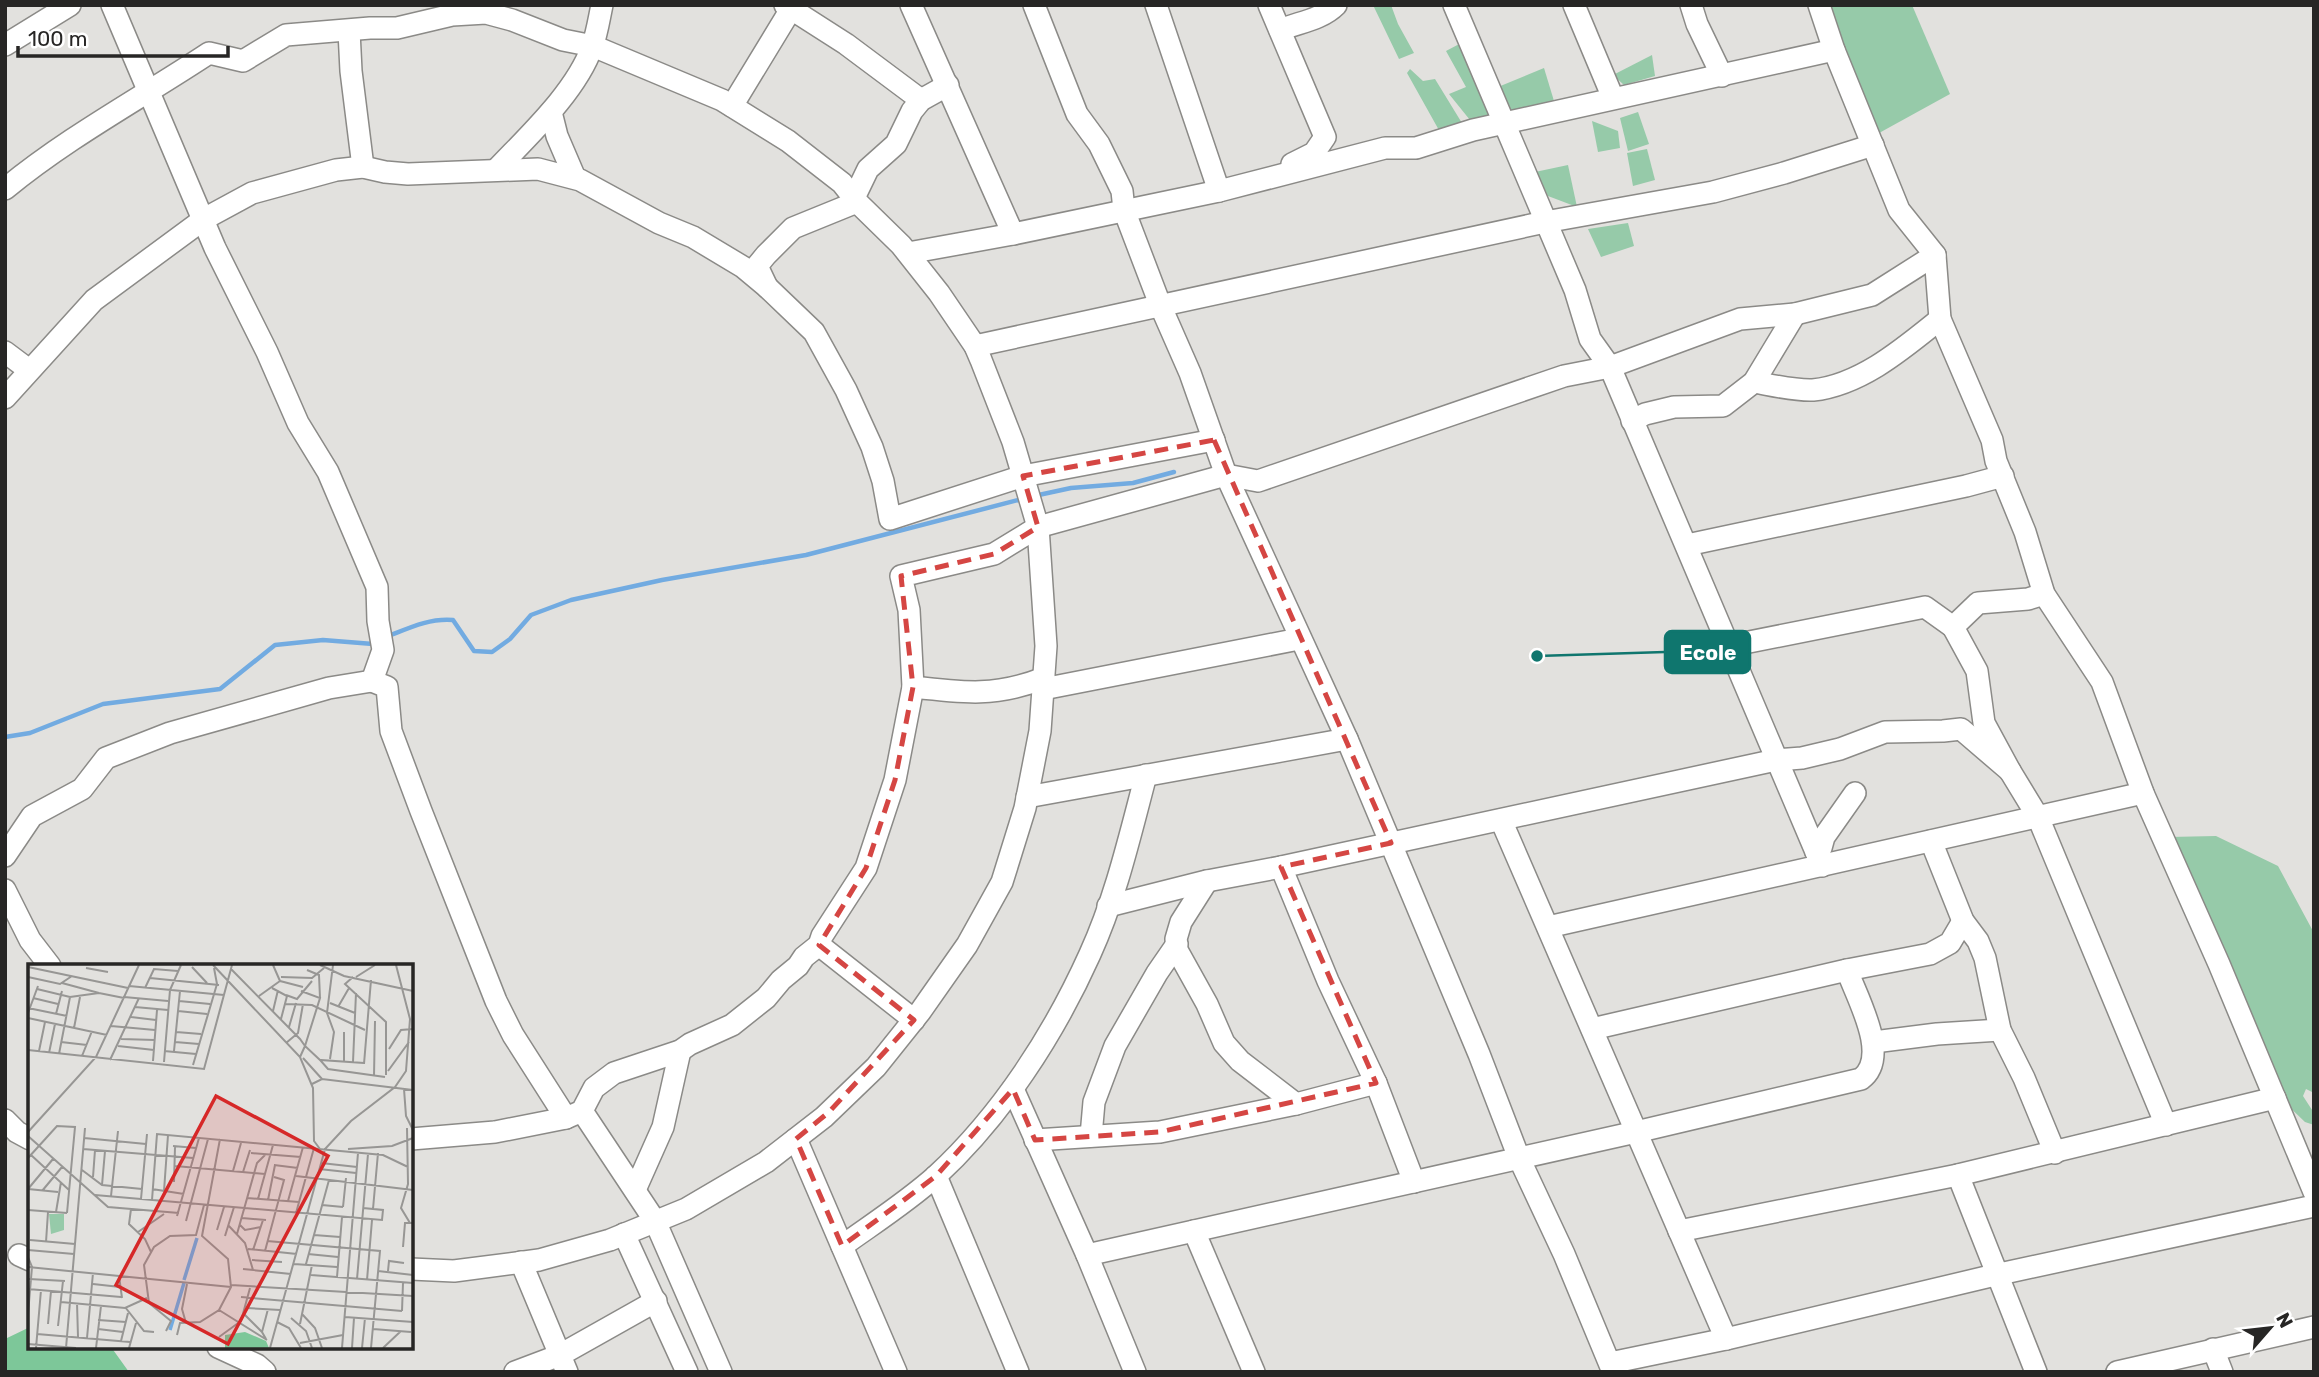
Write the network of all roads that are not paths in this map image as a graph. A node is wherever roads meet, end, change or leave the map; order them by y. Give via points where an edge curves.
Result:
1 (70, 5) edge
2 (112, 5) edge
3 (603, 5) edge
4 (911, 5) edge
5 (1034, 5) edge
6 (1156, 5) edge
7 (1269, 5) edge
8 (1336, 5) edge
9 (1454, 5) edge
10 (1574, 5) edge
11 (1691, 5) edge
12 (1819, 5) edge
13 (788, 7) edge
14 (1280, 30) junction
15 (349, 31) junction
16 (5, 45) edge
17 (593, 47) junction
18 (1834, 50) junction
19 (1722, 76) junction
20 (948, 85) junction
21 (150, 92) junction
22 (1613, 98) junction
23 (921, 100) junction
24 (732, 106) junction
25 (551, 112) junction
26 (1505, 124) junction
27 (1873, 145) junction
28 (363, 167) junction
29 (496, 170) junction
30 (575, 178) junction
31 (1262, 180) junction
32 (5, 189) edge
33 (1219, 191) junction
34 (856, 200) junction
35 (1124, 210) junction
36 (204, 219) junction
37 (1545, 222) junction
38 (1013, 234) junction
39 (908, 253) junction
40 (1935, 255) junction
41 (767, 287) junction
42 (1161, 307) junction
43 (1796, 314) junction
44 (1940, 319) junction
45 (975, 346) junction
46 (5, 352) edge
47 (1610, 367) junction
48 (29, 370) junction
49 (1754, 382) junction
50 (5, 398) edge
51 (1632, 421) junction
52 (1214, 440) junction
53 (1023, 475) junction
54 (1226, 475) junction
55 (2003, 476) junction
56 (1038, 527) junction
57 (1687, 545) junction
58 (2044, 594) junction
59 (1953, 626) junction
60 (1299, 639) junction
61 (1729, 646) junction
62 (372, 681) junction
63 (1043, 684) junction
64 (914, 687) junction
65 (1347, 739) junction
66 (1776, 760) junction
67 (2010, 771) junction
68 (1146, 775) junction
69 (1855, 793) dead end
70 (2143, 793) junction
71 (1027, 797) junction
72 (1796, 805) junction
73 (2038, 817) junction
74 (1501, 820) junction
75 (1827, 832) junction
76 (1931, 841) junction
77 (1391, 844) junction
78 (1845, 848) dead end
79 (5, 856) edge
80 (1819, 859) junction
81 (1281, 867) junction
82 (1207, 881) junction
83 (5, 890) edge
84 (1108, 906) junction
85 (1963, 921) junction
86 (1548, 927) junction
87 (1177, 944) junction
88 (819, 945) junction
89 (48, 964) edge
90 (1847, 970) junction
91 (914, 1020) junction
92 (1592, 1029) junction
93 (2000, 1030) junction
94 (1874, 1042) junction
95 (680, 1051) junction
96 (1376, 1083) junction
97 (1013, 1089) junction
98 (2275, 1098) junction
99 (1296, 1104) junction
100 (574, 1114) junction
101 (5, 1120) edge
102 (2166, 1125) junction
103 (1636, 1132) junction
104 (1091, 1136) junction
105 (28, 1138) edge
106 (413, 1139) edge
107 (796, 1139) junction
108 (1035, 1140) junction
109 (2055, 1153) junction
110 (1520, 1158) junction
111 (1958, 1175) junction
112 (936, 1176) junction
113 (1414, 1182) junction
114 (635, 1190) junction
115 (2314, 1192) edge
116 (2314, 1206) edge
117 (655, 1221) junction
118 (1194, 1231) junction
119 (1679, 1231) junction
120 (624, 1234) junction
121 (842, 1246) junction
122 (1087, 1255) junction
123 (521, 1262) junction
124 (413, 1269) edge
125 (1995, 1275) junction
126 (656, 1301) junction
127 (2314, 1327) edge
128 (1726, 1339) junction
129 (223, 1349) edge
130 (2213, 1349) junction
131 (563, 1363) edge
132 (260, 1364) edge
133 (1611, 1367) edge
134 (2148, 1369) edge
135 (515, 1372) edge
136 (687, 1372) edge
137 (721, 1372) edge
138 (896, 1372) edge
139 (1018, 1372) edge
140 (1135, 1372) edge
141 (1254, 1372) edge
142 (2036, 1372) edge
143 (2118, 1372) edge
144 (2222, 1372) edge

1 - 16 street
2 - 21 street
3 - 17 street
4 - 20 street
5 - 35 street via 1077,114 1099,144 1122,191
6 - 33 street
7 - 14 street
8 - 14 street via 1314,20
9 - 26 street
10 - 22 street
11 - 19 street
12 - 18 street
13 - 23 street
13 - 24 street
14 - 31 street via 1325,137 1314,153
15 - 17 street via 486,13
15 - 21 street via 286,35 243,61 209,53
15 - 28 street
17 - 24 street
17 - 25 street
18 - 19 street
18 - 27 street
19 - 22 street
20 - 23 street
20 - 38 street
21 - 32 street via 88,129
21 - 36 street
22 - 26 street
23 - 34 street via 896,144 868,169
24 - 34 street via 788,141 842,183
25 - 29 street
25 - 30 street
26 - 31 street via 1416,148 1385,148
26 - 37 street
27 - 37 street via 1713,192
27 - 40 street via 1899,210
28 - 29 street via 408,173
28 - 36 street via 252,193
29 - 30 street via 538,169
30 - 41 street via 693,237
31 - 33 street
33 - 35 street
34 - 39 street
34 - 41 street via 793,228 766,254 757,267
35 - 38 street
35 - 42 street
36 - 48 street via 94,300
36 - 62 street via 298,423 328,472 377,587 383,650
37 - 42 street
37 - 47 street via 1575,290 1590,339
38 - 39 street
39 - 45 street
40 - 43 street via 1872,295
40 - 44 street
41 - 53 street via 814,332 827,354 872,447 890,519
42 - 45 street
42 - 52 street
43 - 47 street via 1740,319
43 - 49 street
44 - 49 street via 1893,357 1845,382 1812,390
44 - 55 street
45 - 53 street
46 - 48 street
47 - 51 street
47 - 54 street via 1564,376 1258,481
48 - 50 street
49 - 51 street via 1723,406 1674,407
51 - 57 street
52 - 53 street
52 - 54 street
53 - 56 street
54 - 56 street
54 - 60 street
55 - 57 street
55 - 58 street
56 - 63 street via 1046,646
56 - 64 street via 994,554 901,576 909,610
57 - 61 street
58 - 59 street via 1978,603
58 - 70 street via 2102,682
59 - 61 street via 1926,607
59 - 67 street via 1977,671 1984,723
60 - 63 street
60 - 65 street
61 - 66 street
62 - 79 street via 329,688 170,733 106,758 82,789 32,816
62 - 100 street via 387,687 391,731 496,1001 513,1035
63 - 64 street via 990,692
63 - 71 street via 1040,731
64 - 88 street via 895,780 866,869
65 - 68 street
65 - 77 street
66 - 67 street via 1840,749 1885,732 1961,729
66 - 72 street
66 - 74 street
67 - 73 street
68 - 71 street
68 - 84 street
69 - 75 street
70 - 73 street
70 - 98 street
71 - 91 street via 1002,882 967,945
72 - 75 street
72 - 80 street
73 - 76 street
73 - 102 street
74 - 77 street
74 - 86 street
75 - 78 street
75 - 80 street
76 - 80 street
76 - 85 street
77 - 81 street
77 - 110 street
80 - 86 street
81 - 82 street
81 - 96 street
82 - 84 street
82 - 87 street via 1181,922
83 - 89 street via 30,940
84 - 97 street via 1055,1025
85 - 90 street via 1950,943 1940,949
85 - 93 street via 1985,958
86 - 92 street
87 - 99 street via 1224,1043
87 - 104 street via 1115,1046 1094,1102
88 - 91 street
88 - 95 street via 732,1025
90 - 92 street
90 - 94 street
91 - 107 street via 876,1067
92 - 103 street
93 - 94 street
93 - 109 street
94 - 103 street via 1872,1062 1861,1079
95 - 100 street via 614,1073 594,1088
95 - 114 street via 663,1127
96 - 99 street
96 - 113 street
97 - 108 street
97 - 112 street
98 - 102 street
98 - 115 street
99 - 104 street via 1160,1132
100 - 106 street via 495,1132
100 - 114 street
101 - 105 street
102 - 109 street
103 - 110 street
103 - 119 street
104 - 108 street
107 - 117 street via 686,1209
107 - 121 street
108 - 122 street
109 - 111 street
110 - 113 street
110 - 133 street
111 - 119 street
111 - 125 street
112 - 121 street
112 - 139 street
113 - 118 street
114 - 117 street
116 - 125 street
117 - 120 street
117 - 137 street
118 - 122 street
118 - 141 street
119 - 128 street
120 - 123 street
120 - 126 street
121 - 138 street
122 - 140 street
123 - 124 street via 454,1271
123 - 131 street
125 - 128 street
125 - 142 street
126 - 131 street
126 - 136 street
127 - 130 street
128 - 133 street
129 - 132 street
130 - 134 street
130 - 144 street
131 - 135 street
134 - 143 street

